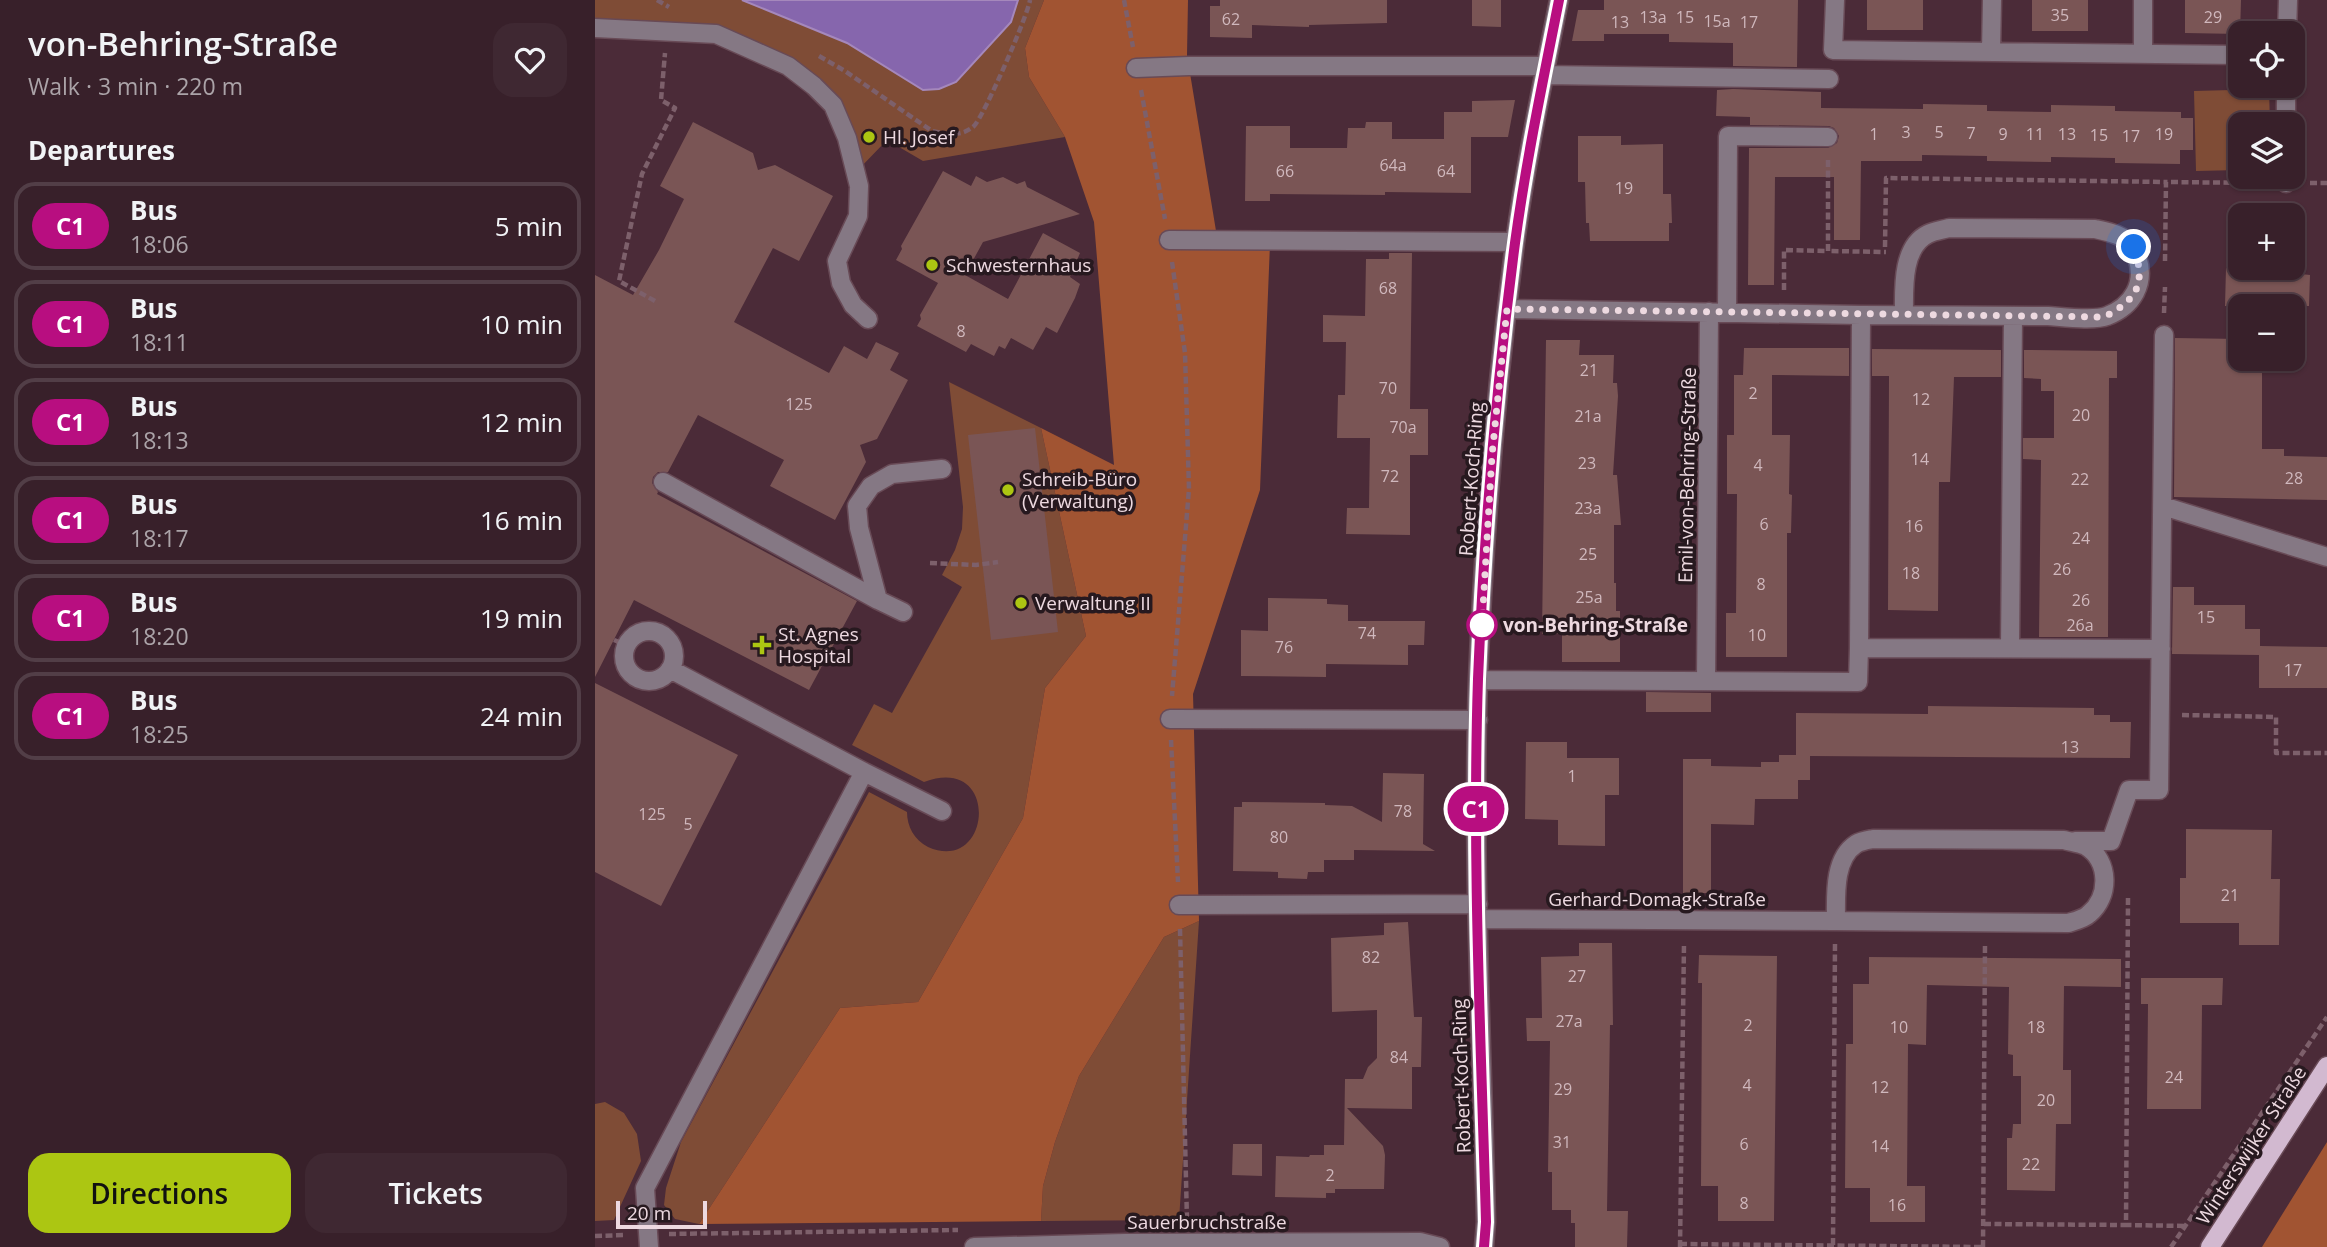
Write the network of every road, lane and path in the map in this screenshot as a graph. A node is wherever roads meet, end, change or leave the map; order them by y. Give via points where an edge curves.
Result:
1 (657, 0) edge
2 (1030, 0) edge
3 (1124, 0) edge
4 (1559, 0) edge
5 (1835, 0) edge
6 (1992, 0) edge
7 (2143, 0) edge
8 (2288, 0) edge
9 (668, 6) junction
10 (681, 9) dead end
11 (2287, 21) edge
12 (595, 28) edge
13 (666, 32) junction
14 (1991, 52) junction
15 (814, 53) dead end
16 (2143, 54) junction
17 (2228, 55) edge
18 (1136, 68) junction
19 (1545, 70) junction
20 (1829, 79) dead end
21 (1828, 137) joint
22 (2228, 181) edge
23 (2305, 181) edge
24 (2166, 182) junction
25 (2327, 183) edge
26 (1169, 240) junction
27 (1515, 242) junction
28 (1828, 251) junction
29 (1885, 252) junction
30 (1911, 252) junction
31 (2165, 263) dead end
32 (2165, 276) dead end
33 (655, 301) dead end
34 (1784, 302) dead end
35 (1507, 309) junction
36 (1718, 312) junction
37 (1861, 314) junction
38 (1904, 315) junction
39 (2013, 316) junction
40 (867, 319) dead end
41 (2164, 335) joint
42 (941, 469) dead end
43 (663, 482) dead end
44 (2164, 506) junction
45 (2327, 557) edge
46 (998, 562) dead end
47 (930, 563) dead end
48 (878, 600) junction
49 (903, 612) dead end
50 (1859, 648) junction
51 (2010, 648) junction
52 (2161, 649) junction
53 (670, 669) junction
54 (1478, 680) junction
55 (1706, 681) junction
56 (2160, 715) junction
57 (1170, 719) junction
58 (1478, 720) junction
59 (2327, 753) edge
60 (860, 770) junction
61 (941, 811) dead end
62 (2064, 840) junction
63 (2128, 895) dead end
64 (1179, 905) junction
65 (1478, 912) junction
66 (1684, 919) junction
67 (1836, 920) junction
68 (1985, 922) junction
69 (2327, 1017) edge
70 (2327, 1066) edge
71 (1984, 1223) junction
72 (2126, 1225) junction
73 (2186, 1226) junction
74 (1188, 1243) junction
75 (1125, 1245) edge
76 (1833, 1245) edge
77 (1680, 1246) edge
78 (649, 1247) edge
79 (974, 1247) edge
80 (1440, 1247) edge
81 (1484, 1247) edge
82 (1884, 1247) edge
83 (1983, 1247) edge
84 (2171, 1247) edge
85 (2210, 1247) edge

1 - 9 path
2 - 15 path via 975,125 962,133 932,131
3 - 18 path
4 - 19 street, Robert-Koch-Ring
5 - 14 street via 1833,50
6 - 14 street
7 - 16 street
8 - 11 street
9 - 10 path
9 - 13 path
12 - 13 street
13 - 33 path via 661,100 675,108 642,174 619,281
13 - 40 street via 716,34 788,66 833,104 859,186 858,216 837,261 841,283
14 - 16 street
16 - 17 street
18 - 19 street
18 - 26 path
19 - 20 street
19 - 27 street, Robert-Koch-Ring
21 - 28 path
21 - 36 street, Emil-von-Behring-Straße via 1728,136
22 - 24 path
23 - 25 path
24 - 29 path via 1886,178
24 - 31 path
26 - 27 street
26 - 57 path via 1185,353 1189,489
27 - 35 street, Robert-Koch-Ring
28 - 29 path
28 - 34 path via 1784,250
29 - 30 path
30 - 38 street via 1904,274
30 - 39 street via 1926,234 1949,228 2095,229 2121,236 2134,247 2140,283 2133,298 2120,309 2104,317
32 - 41 path
35 - 36 street
35 - 54 street, Robert-Koch-Ring via 1492,455
36 - 37 street
36 - 55 street, Emil-von-Behring-Straße
37 - 38 street
37 - 50 street
38 - 39 street
39 - 51 street
41 - 44 street
42 - 48 street via 892,474 871,486 857,506
43 - 48 street
44 - 45 street
44 - 52 street
46 - 47 path
48 - 49 street
50 - 51 street
50 - 55 street via 1859,682
51 - 52 street
52 - 56 street, Gerhard-Domagk-Straße
53 - 53 street via 657,679 641,679 628,669 620,642 637,634 660,634 667,638 673,653
53 - 60 street
54 - 55 street
54 - 58 street, Robert-Koch-Ring
56 - 59 path via 2276,717 2276,753
56 - 62 street, Gerhard-Domagk-Straße via 2159,790 2129,790 2111,841
57 - 58 street
57 - 64 path
58 - 65 street, Robert-Koch-Ring
60 - 61 street
60 - 78 street via 645,1188
62 - 67 street, Gerhard-Domagk-Straße via 1873,839 1857,844 1838,876
62 - 68 street, Gerhard-Domagk-Straße via 2085,845 2099,857 2106,881 2100,901 2088,915 2068,923
63 - 72 path
64 - 65 street
64 - 74 path
65 - 66 street, Gerhard-Domagk-Straße
65 - 81 street, Robert-Koch-Ring
66 - 67 street, Gerhard-Domagk-Straße
66 - 77 path
67 - 68 street, Gerhard-Domagk-Straße
67 - 76 path
68 - 71 path
69 - 73 path
70 - 85 main road, Winterswijker Straße
71 - 72 path
71 - 83 path
72 - 73 path
73 - 84 path
74 - 75 street, Sauerbruchstraße
74 - 80 street, Sauerbruchstraße via 1420,1242
75 - 79 street, Sauerbruchstraße
76 - 77 path
76 - 82 path
82 - 83 path

